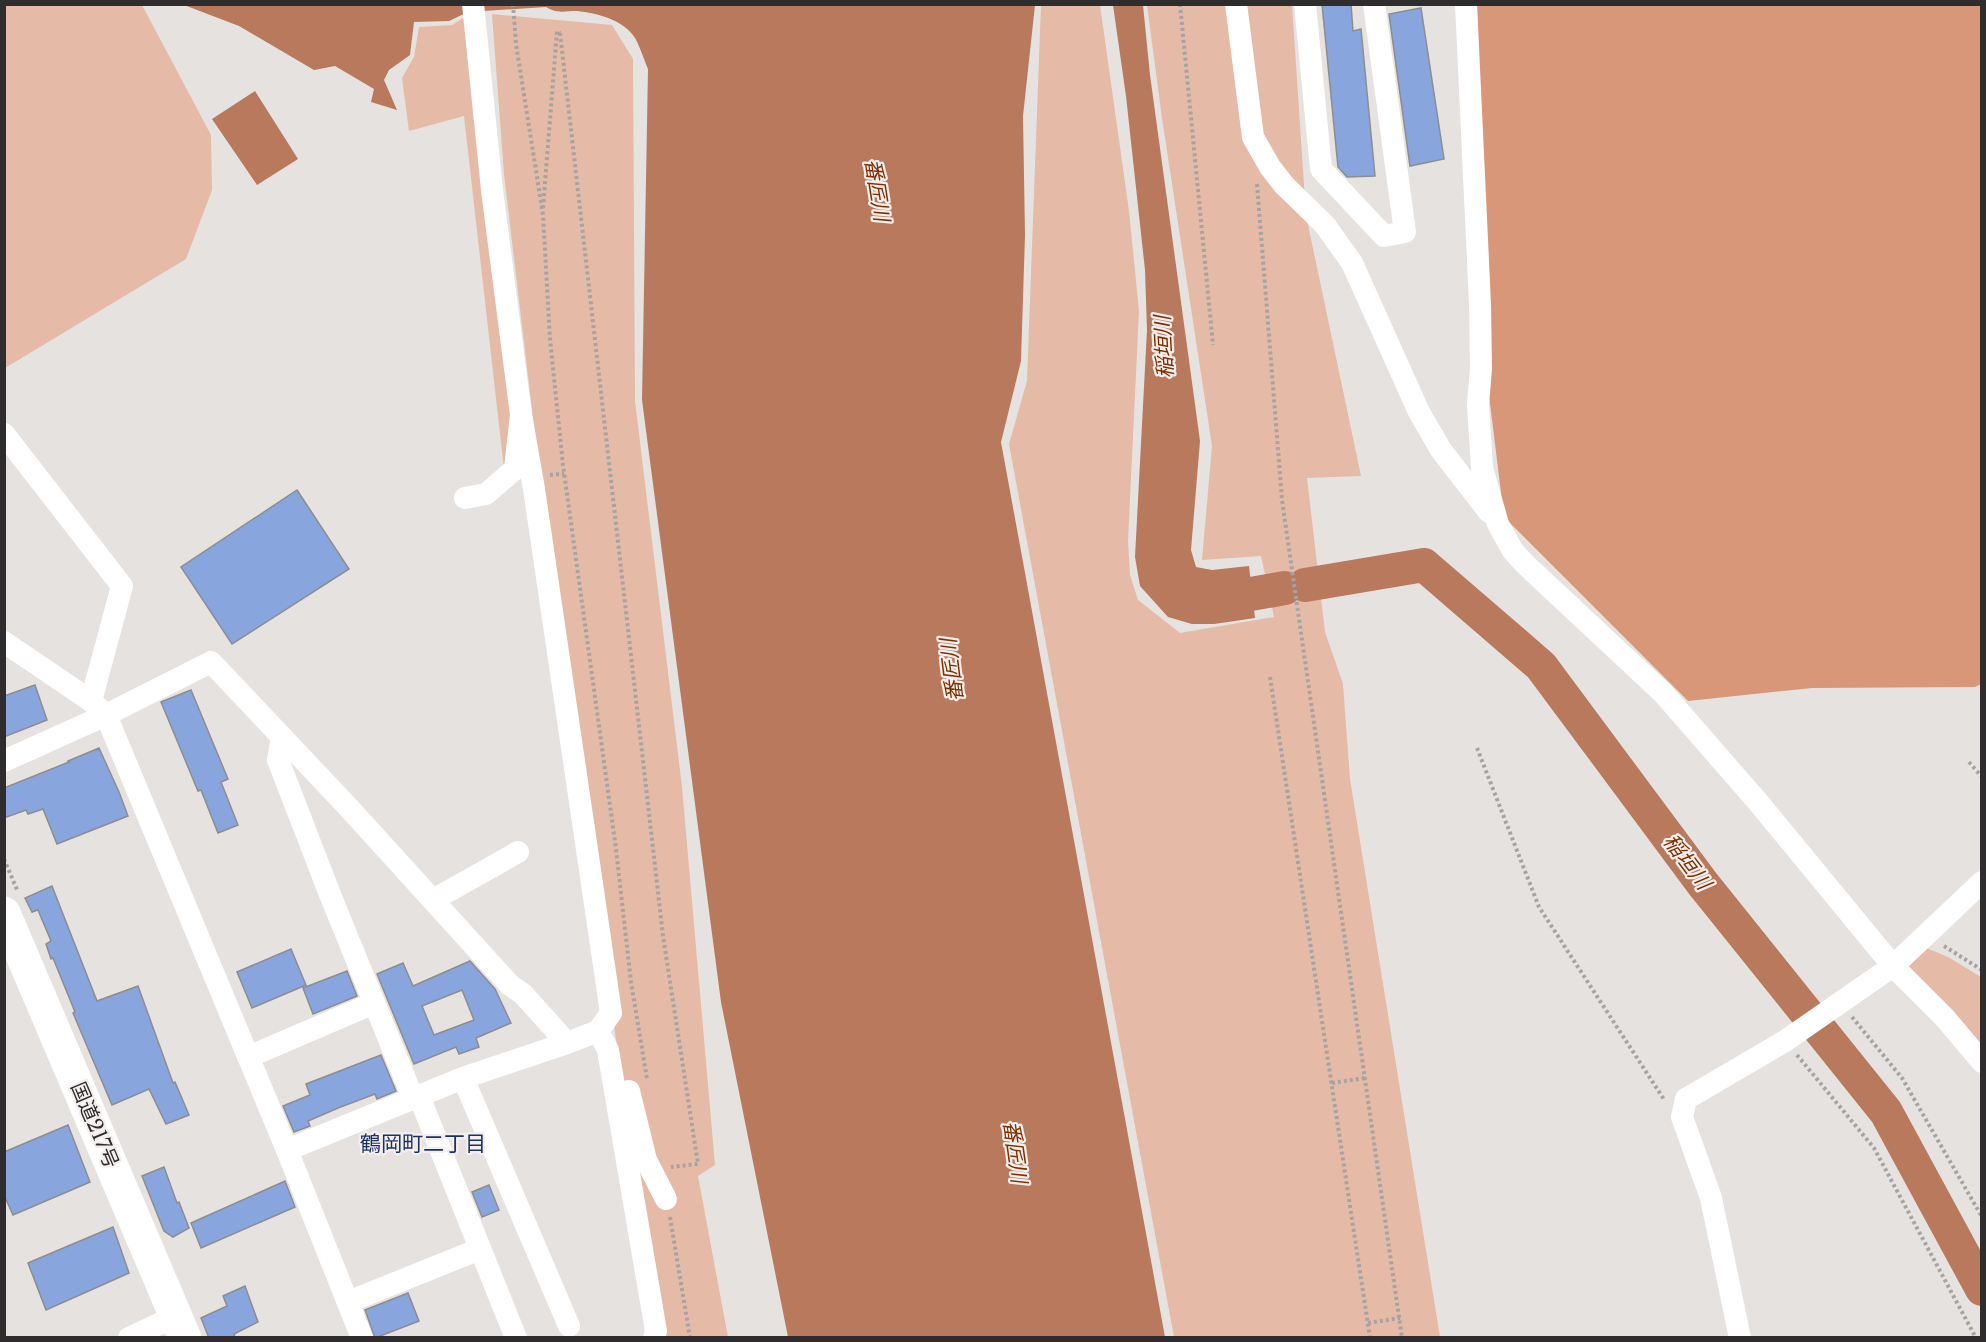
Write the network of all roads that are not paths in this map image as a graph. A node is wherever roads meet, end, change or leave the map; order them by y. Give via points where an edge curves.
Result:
1 (472, 4) edge
2 (1236, 4) edge
3 (1305, 4) edge
4 (1374, 4) edge
5 (1466, 4) edge
6 (521, 415) junction
7 (4, 434) edge
8 (465, 498) dead end
9 (1498, 524) junction
10 (4, 642) edge
11 (99, 708) junction
12 (282, 737) junction
13 (4, 761) edge
14 (518, 852) dead end
15 (1982, 882) edge
16 (433, 900) junction
17 (4, 913) edge
18 (1893, 966) junction
19 (374, 1003) junction
20 (605, 1022) junction
21 (567, 1042) junction
22 (248, 1057) junction
23 (1982, 1062) edge
24 (463, 1078) junction
25 (416, 1097) junction
26 (287, 1150) junction
27 (666, 1199) road end
28 (480, 1249) junction
29 (348, 1302) junction
30 (569, 1326) dead end
31 (180, 1327) edge
32 (129, 1338) edge
33 (362, 1338) edge
34 (516, 1338) edge
35 (654, 1338) edge
36 (1740, 1338) edge

1 - 6 street
2 - 9 street via 1253,137 1269,167 1325,225 1352,263 1419,412 1441,450
3 - 4 street via 1321,169 1384,236 1405,232
5 - 9 street via 1480,304 1478,435 1482,468
6 - 8 street via 515,469 486,494
6 - 20 street via 536,501
7 - 11 street via 122,586
9 - 18 street via 1526,565 1663,693
10 - 11 street
11 - 12 street via 211,662
11 - 13 street
11 - 22 street
12 - 16 street
12 - 19 street via 278,760
14 - 16 street
15 - 18 street
16 - 21 street
17 - 31 highway, 国道217号
18 - 23 street
18 - 36 street via 1785,1040 1686,1099 1682,1117 1711,1198
19 - 22 street
19 - 25 street
20 - 21 street
20 - 27 street via 646,1160
20 - 35 street via 656,1330
21 - 24 street
22 - 26 street
24 - 25 street
24 - 30 street
25 - 26 street
25 - 28 street
26 - 29 street
28 - 29 street
28 - 34 street
29 - 33 street
31 - 32 street

